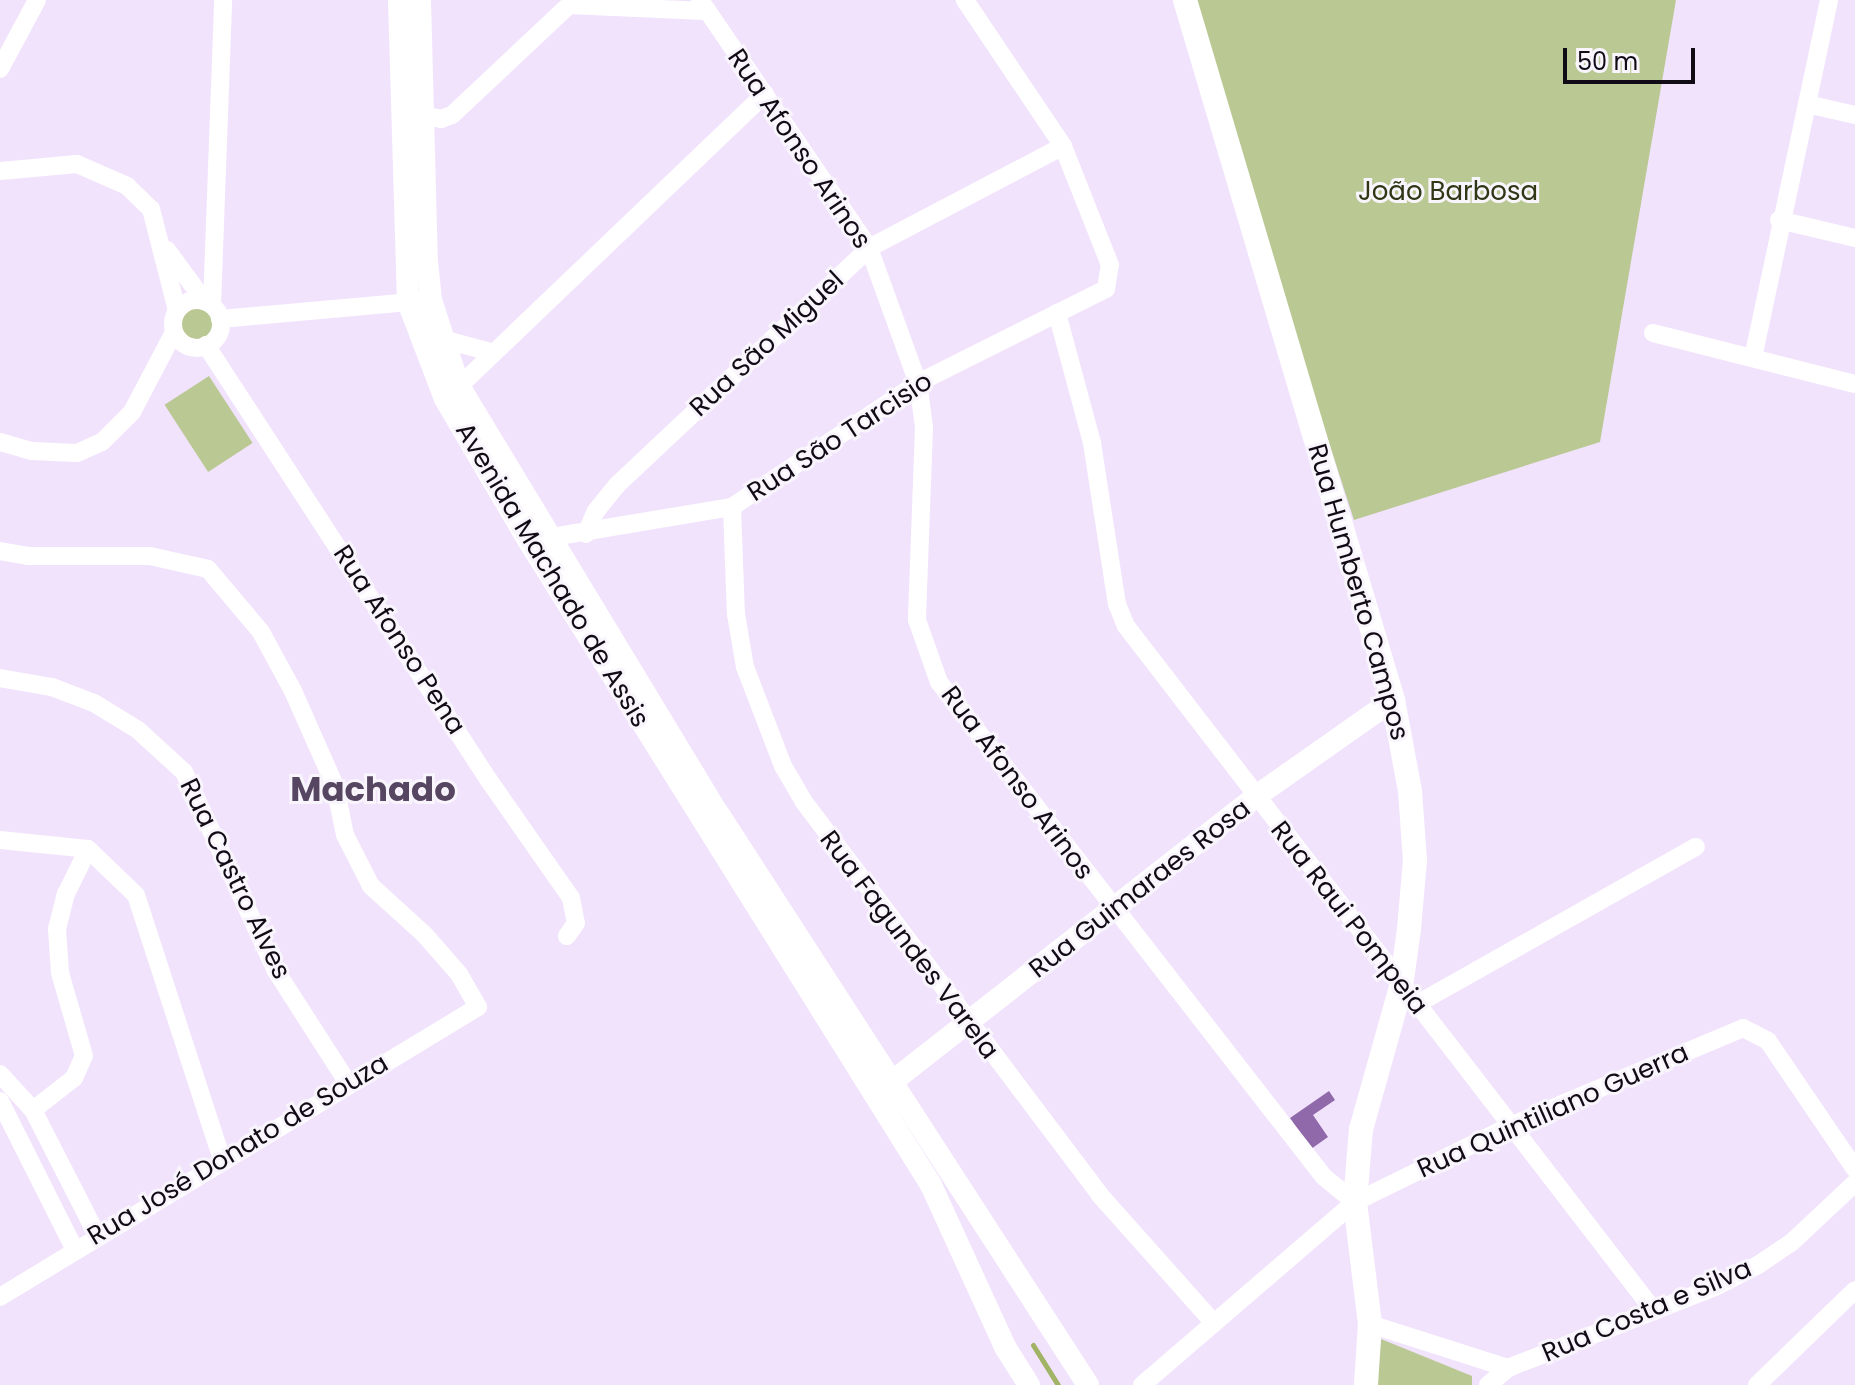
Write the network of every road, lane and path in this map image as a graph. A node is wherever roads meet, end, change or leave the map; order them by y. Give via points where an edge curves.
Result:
1 (37, 0) edge
2 (223, 0) edge
3 (399, 0) edge
4 (420, 0) edge
5 (965, 0) edge
6 (1185, 0) edge
7 (1829, 0) edge
8 (569, 2) edge
9 (702, 6) edge
10 (0, 69) edge
11 (765, 94) junction
12 (1807, 104) junction
13 (412, 113) junction
14 (1855, 115) edge
15 (1063, 146) junction
16 (0, 171) edge
17 (1779, 220) junction
18 (1855, 238) edge
19 (161, 241) junction
20 (869, 248) junction
21 (431, 300) junction
22 (408, 302) junction
23 (213, 309) junction
24 (177, 310) junction
25 (1057, 313) junction
26 (1653, 333) dead end
27 (179, 338) junction
28 (442, 339) junction
29 (206, 345) junction
30 (491, 352) junction
31 (1753, 358) junction
32 (918, 383) junction
33 (1855, 384) edge
34 (452, 392) junction
35 (0, 442) edge
36 (732, 507) junction
37 (586, 534) junction
38 (552, 538) junction
39 (528, 540) junction
40 (0, 551) edge
41 (0, 678) edge
42 (1393, 700) junction
43 (1255, 797) junction
44 (0, 840) edge
45 (1696, 847) dead end
46 (88, 849) junction
47 (1115, 910) junction
48 (567, 936) dead end
49 (1409, 995) junction
50 (969, 1024) junction
51 (0, 1074) edge
52 (348, 1083) junction
53 (884, 1089) junction
54 (0, 1101) edge
55 (33, 1110) junction
56 (1510, 1126) junction
57 (223, 1162) junction
58 (1855, 1169) edge
59 (1855, 1183) edge
60 (1355, 1202) junction
61 (97, 1235) junction
62 (75, 1250) junction
63 (1855, 1290) edge
64 (0, 1297) edge
65 (1654, 1311) junction
66 (1214, 1323) junction
67 (1370, 1324) junction
68 (1508, 1368) junction
69 (1029, 1385) edge
70 (1088, 1385) edge
71 (1142, 1385) edge
72 (1366, 1385) edge
73 (1488, 1385) edge
74 (1757, 1385) edge

1 - 10 street
2 - 23 street
3 - 13 street, Avenida Machado de Assis
4 - 13 street, Avenida Machado de Assis
5 - 15 street
6 - 42 main road, Rua Humberto Campos
7 - 12 street
8 - 9 street
8 - 13 street via 452,115
9 - 11 street, Rua Afonso Arinos
11 - 20 street, Rua Afonso Arinos
11 - 30 street
12 - 14 street
12 - 17 street
13 - 21 street, Avenida Machado de Assis
13 - 22 street, Avenida Machado de Assis
15 - 20 street, Rua São Miguel
15 - 25 street, Rua São Tarcisio via 1110,265 1108,283 1097,296
16 - 19 street via 53,162 106,173 151,209
17 - 18 street
17 - 31 street
19 - 23 street
19 - 24 street
20 - 32 street, Rua Afonso Arinos
20 - 37 street, Rua São Miguel via 617,485
21 - 22 street
21 - 28 street, Avenida Machado de Assis
22 - 23 street
22 - 34 street, Avenida Machado de Assis
23 - 24 street via 190,301
23 - 29 street via 218,335
24 - 27 street
25 - 32 street, Rua São Tarcisio
25 - 43 street, Rua Raui Pompeia via 1092,443 1117,604 1150,662
26 - 31 street
27 - 29 street
27 - 35 street via 151,372 132,412 102,442 77,453
28 - 30 street
28 - 34 street, Avenida Machado de Assis
29 - 48 street, Rua Afonso Pena via 571,898 576,923
30 - 34 street
31 - 33 street
32 - 36 street, Rua São Tarcisio
32 - 47 street, Rua Afonso Arinos via 924,442 917,620 927,654 955,705
34 - 38 street, Avenida Machado de Assis
34 - 39 street, Avenida Machado de Assis
36 - 37 street, Rua São Tarcisio
36 - 50 street, Rua Fagundes Varela via 736,614 745,667 783,766 823,833
37 - 38 street, Rua São Tarcisio
38 - 39 street, Rua São Tarcisio
38 - 53 street, Avenida Machado de Assis
39 - 53 street, Avenida Machado de Assis
40 - 52 street, Rua José Donato de Souza via 28,556 150,556 208,569 261,632 335,786 345,835 371,886 424,934 459,974 478,1007
41 - 52 street, Rua Castro Alves via 52,687 94,703 138,730 184,772 276,971
42 - 43 street, Rua Guimaraes Rosa
42 - 49 main road, Rua Humberto Campos via 1410,791 1415,860
43 - 47 street, Rua Guimaraes Rosa
43 - 49 street, Rua Raui Pompeia
44 - 46 street
45 - 49 street
46 - 55 street via 66,894 57,929 60,973 84,1056 74,1078
46 - 57 street via 123,877 144,909
47 - 50 street, Rua Guimaraes Rosa
47 - 60 street, Rua Afonso Arinos via 1324,1177
49 - 56 street, Rua Raui Pompeia
49 - 60 main road, Rua Humberto Campos via 1361,1129
50 - 53 street, Rua Guimaraes Rosa
50 - 66 street, Rua Fagundes Varela via 1099,1194
51 - 55 street
52 - 57 street, Rua José Donato de Souza
53 - 69 street, Avenida Machado de Assis via 1005,1347
53 - 70 street, Avenida Machado de Assis
54 - 62 street
55 - 61 street
56 - 58 street, Rua Quintiliano Guerra via 1753,1028 1780,1055
56 - 60 street, Rua Quintiliano Guerra
56 - 65 street, Rua Raui Pompeia
57 - 61 street, Rua José Donato de Souza
59 - 65 street, Rua Costa e Silva via 1791,1243 1758,1265
60 - 66 street
60 - 67 main road, Rua Humberto Campos
61 - 62 street, Rua José Donato de Souza
62 - 64 street, Rua José Donato de Souza
63 - 74 street
65 - 68 street, Rua Costa e Silva
66 - 71 street
67 - 68 street, Rua Costa e Silva
67 - 72 main road, Rua Humberto Campos
68 - 73 street

